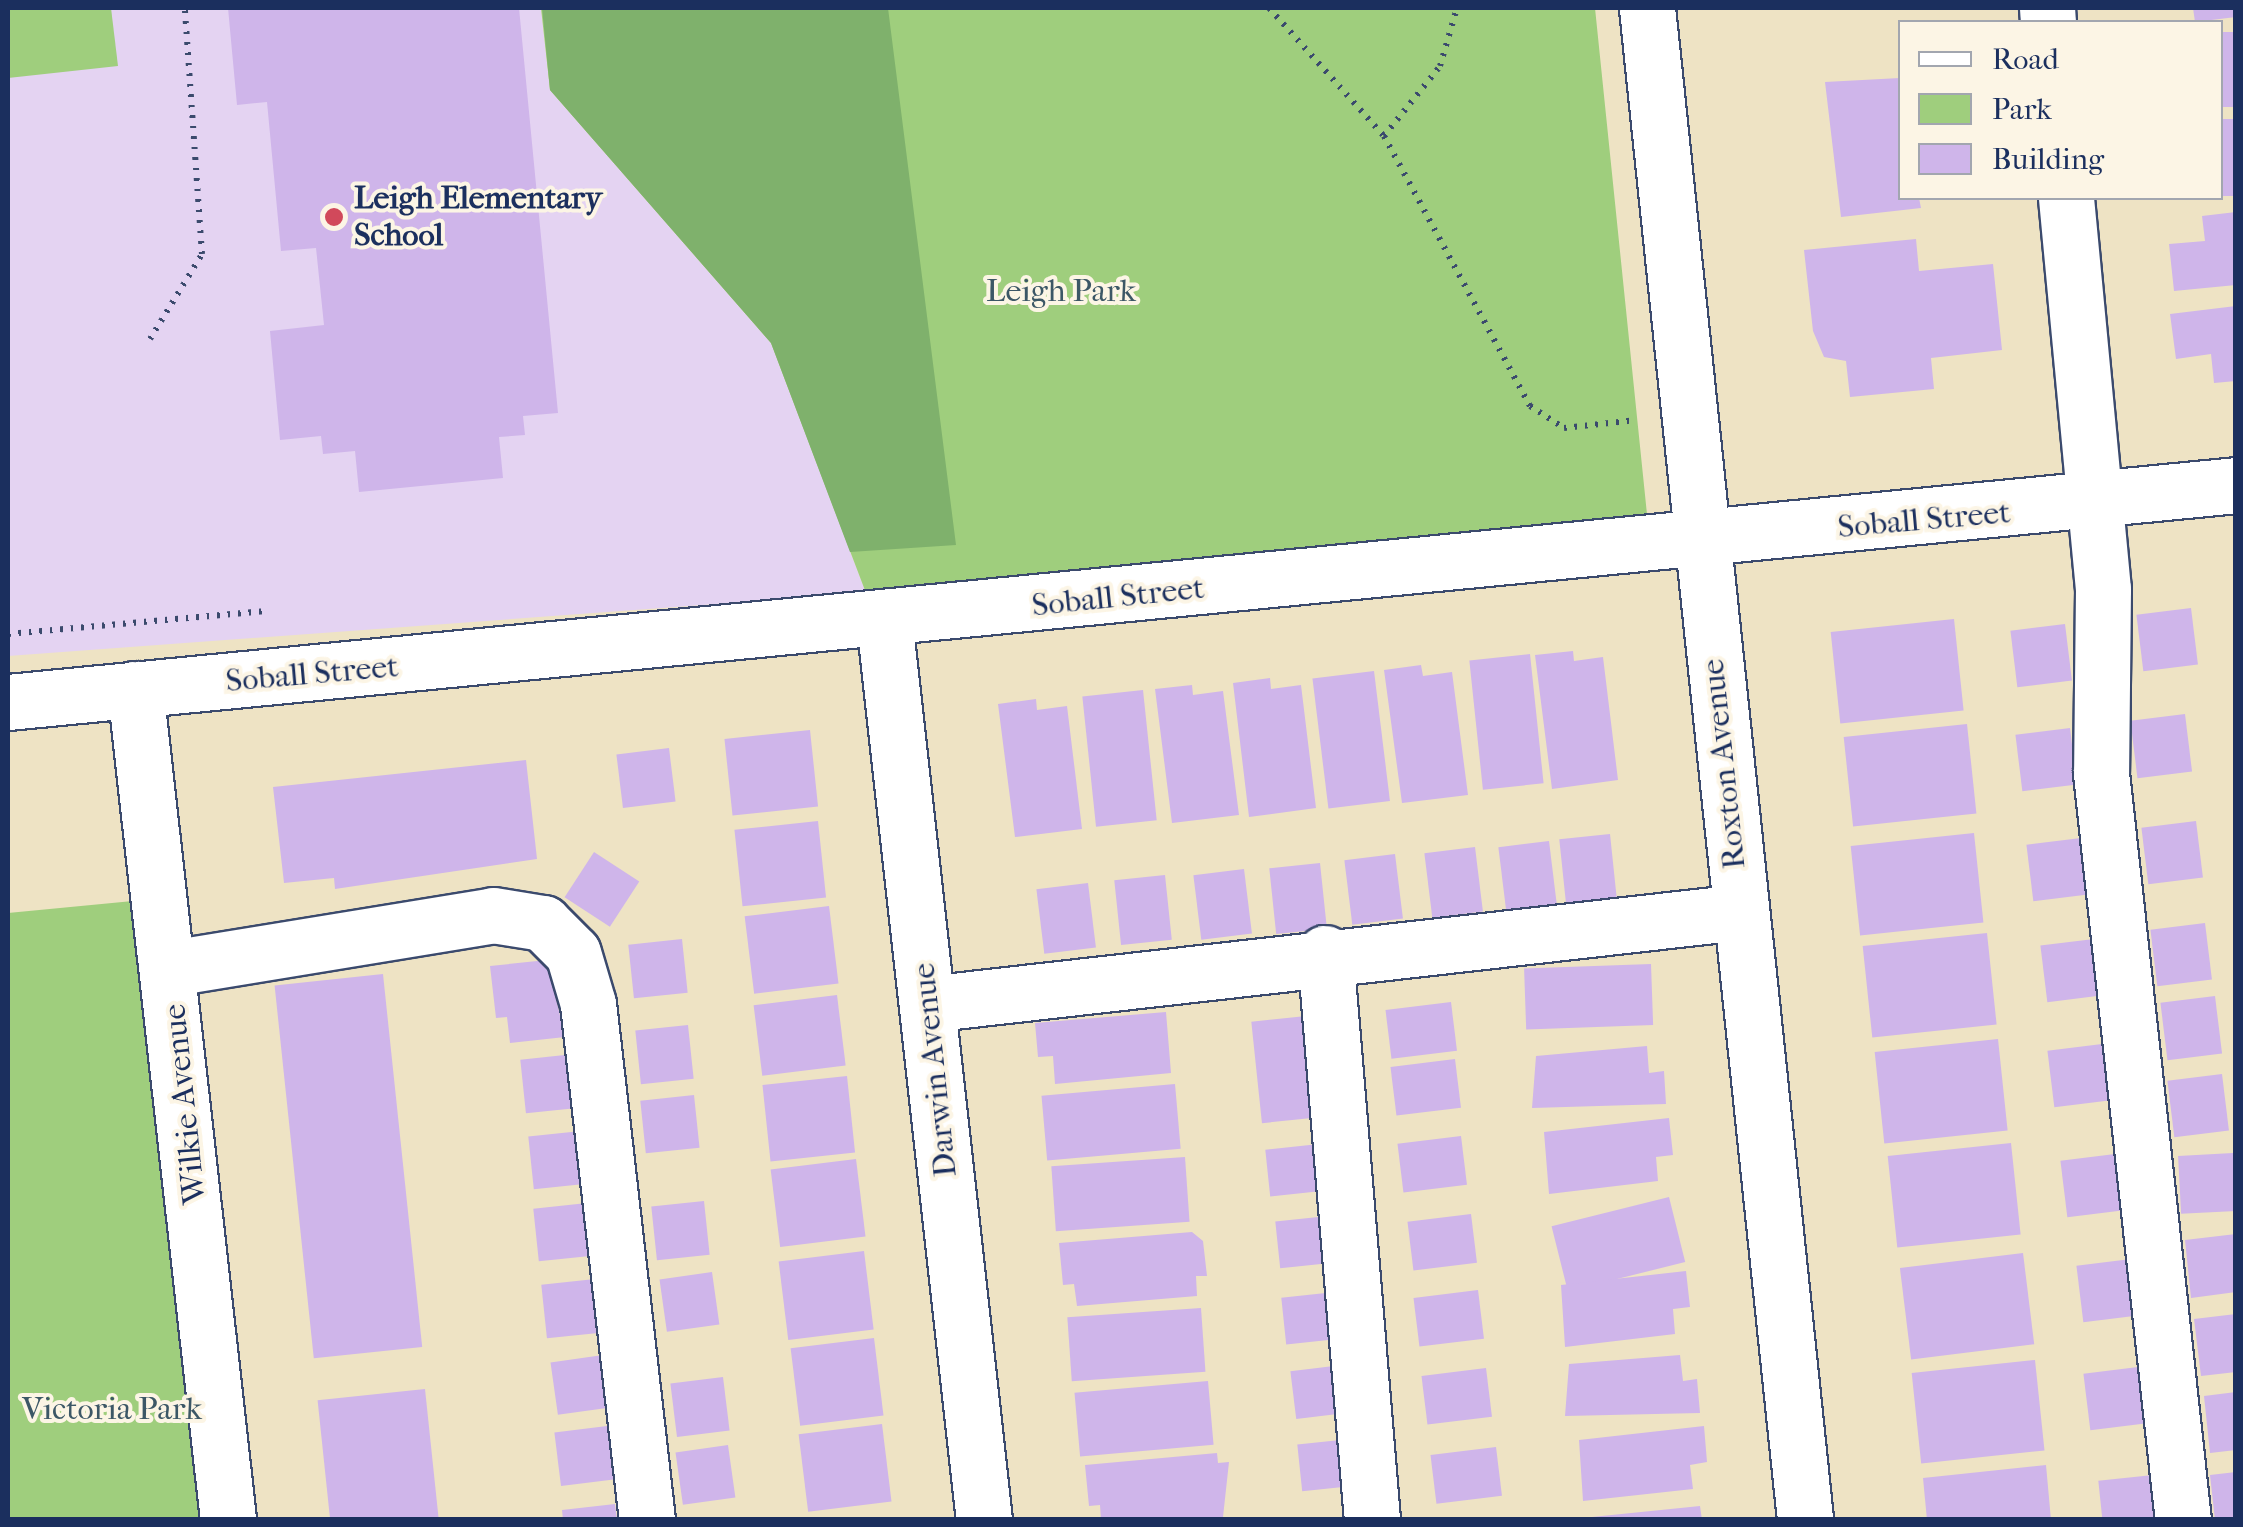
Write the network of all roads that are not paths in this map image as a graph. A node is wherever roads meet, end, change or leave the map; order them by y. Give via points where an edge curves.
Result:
1 (1647, 8) edge
2 (2066, 200) edge
3 (2233, 486) edge
4 (2096, 504) junction
5 (1702, 541) junction
6 (884, 620) junction
7 (136, 689) junction
8 (8, 702) edge
9 (1740, 912) junction
10 (1325, 953) junction
11 (171, 968) junction
12 (928, 1004) junction
13 (228, 1520) edge
14 (647, 1520) edge
15 (984, 1520) edge
16 (1372, 1520) edge
17 (1805, 1520) edge
18 (2183, 1520) edge

1 - 5 street, Roxton Avenue
2 - 4 street
3 - 4 street, Soball Street
4 - 5 street, Soball Street
4 - 18 street via 2104,606 2096,722
5 - 6 street, Soball Street
5 - 9 street, Roxton Avenue
6 - 7 street, Soball Street
6 - 12 street, Darwin Avenue
7 - 8 street, Soball Street
7 - 11 street, Wilkie Avenue
9 - 10 street
9 - 17 street, Roxton Avenue
10 - 12 street
10 - 16 street
11 - 13 street, Wilkie Avenue
11 - 14 street via 493,915 543,923 572,953 588,1004
12 - 15 street, Darwin Avenue

